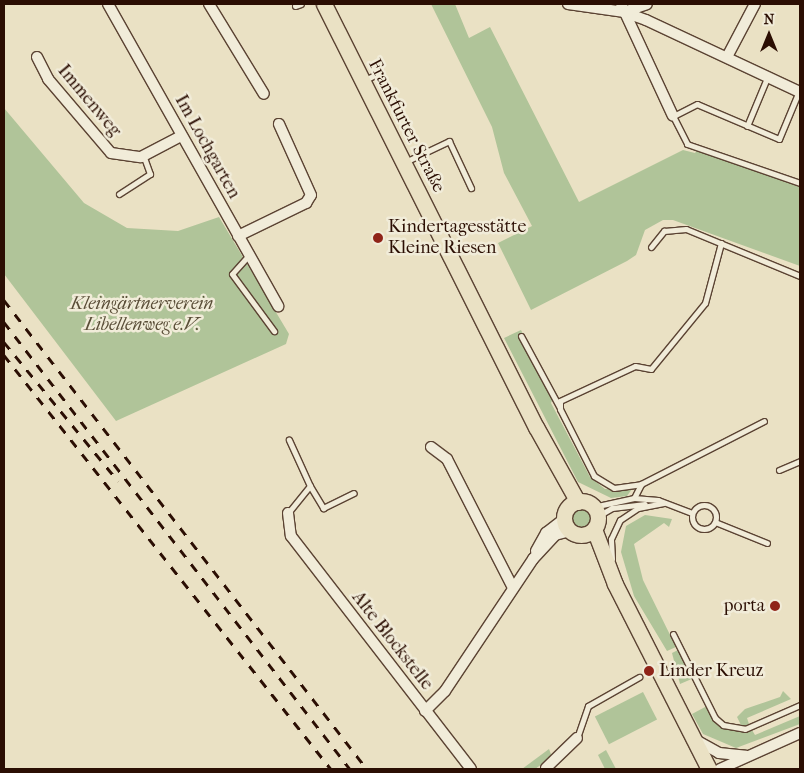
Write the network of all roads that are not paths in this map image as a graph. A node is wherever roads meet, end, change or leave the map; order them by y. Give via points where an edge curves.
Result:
1 (108, 4) edge
2 (209, 4) edge
3 (324, 4) edge
4 (568, 4) edge
5 (647, 4) edge
6 (755, 4) edge
7 (623, 8) edge
8 (727, 56) junction
9 (37, 57) dead end
10 (381, 72) dead end
11 (767, 78) junction
12 (363, 81) junction
13 (800, 91) edge
14 (264, 94) dead end
15 (673, 116) junction
16 (279, 124) dead end
17 (747, 126) junction
18 (181, 136) junction
19 (143, 155) junction
20 (404, 162) junction
21 (800, 183) edge
22 (471, 188) dead end
23 (119, 194) dead end
24 (238, 236) junction
25 (721, 244) junction
26 (651, 247) dead end
27 (249, 256) junction
28 (800, 276) edge
29 (278, 306) dead end
30 (274, 332) dead end
31 (521, 336) dead end
32 (560, 409) junction
33 (764, 421) dead end
34 (289, 440) dead end
35 (431, 447) dead end
36 (800, 460) edge
37 (779, 470) dead end
38 (641, 484) junction
39 (310, 486) junction
40 (354, 493) dead end
41 (634, 498) junction
42 (664, 503) junction
43 (648, 504) junction
44 (288, 513) joint
45 (692, 513) junction
46 (581, 518) junction
47 (715, 522) junction
48 (767, 543) dead end
49 (615, 584) junction
50 (513, 588) junction
51 (673, 634) dead end
52 (640, 677) dead end
53 (800, 705) edge
54 (425, 711) junction
55 (800, 733) edge
56 (577, 738) joint
57 (693, 738) junction
58 (749, 756) junction
59 (471, 769) edge
60 (546, 769) edge
61 (709, 769) edge
62 (720, 769) edge

1 - 18 street, Im Lochgarten
2 - 14 street
3 - 12 main road, Frankfurter Straße
4 - 7 street
5 - 7 street
6 - 8 street
7 - 8 street
7 - 15 street
8 - 11 street
9 - 19 street, Immenweg via 48,79 104,147 125,157
10 - 12 lane
11 - 13 street
11 - 17 lane
12 - 20 main road, Frankfurter Straße
13 - 17 lane via 779,139
15 - 17 lane via 697,104
15 - 21 lane via 686,144
16 - 24 street via 311,195 306,203
18 - 19 street, Immenweg
18 - 24 street, Im Lochgarten
19 - 23 lane via 150,174
20 - 22 lane via 449,141
20 - 46 main road, Frankfurter Straße
24 - 27 street, Im Lochgarten
25 - 26 lane via 686,230 669,228
25 - 28 lane
25 - 32 lane via 705,303 651,369 635,366 560,401
27 - 29 street, Im Lochgarten
27 - 30 lane via 232,274
31 - 32 lane
32 - 38 lane via 598,480 614,488
33 - 38 lane
34 - 39 lane
35 - 50 street via 447,459
36 - 37 lane
38 - 41 lane
39 - 40 lane via 323,508
39 - 44 lane
41 - 42 lane
41 - 46 lane
42 - 43 lane
42 - 45 lane
43 - 46 lane via 623,506
43 - 49 lane via 628,513 614,529
44 - 54 street, Alte Blockstelle via 291,536
45 - 47 lane via 699,528
45 - 47 lane via 707,505 714,510
46 - 49 main road, Frankfurter Straße
46 - 50 street, Alte Blockstelle via 546,532 533,559
47 - 48 lane
49 - 57 main road, Frankfurter Straße
50 - 54 street, Alte Blockstelle via 445,691
51 - 53 lane via 718,722 745,729
52 - 56 lane via 588,706
54 - 59 street
55 - 58 street
56 - 60 street
57 - 58 street via 719,753
57 - 61 main road, Frankfurter Straße
58 - 62 street

